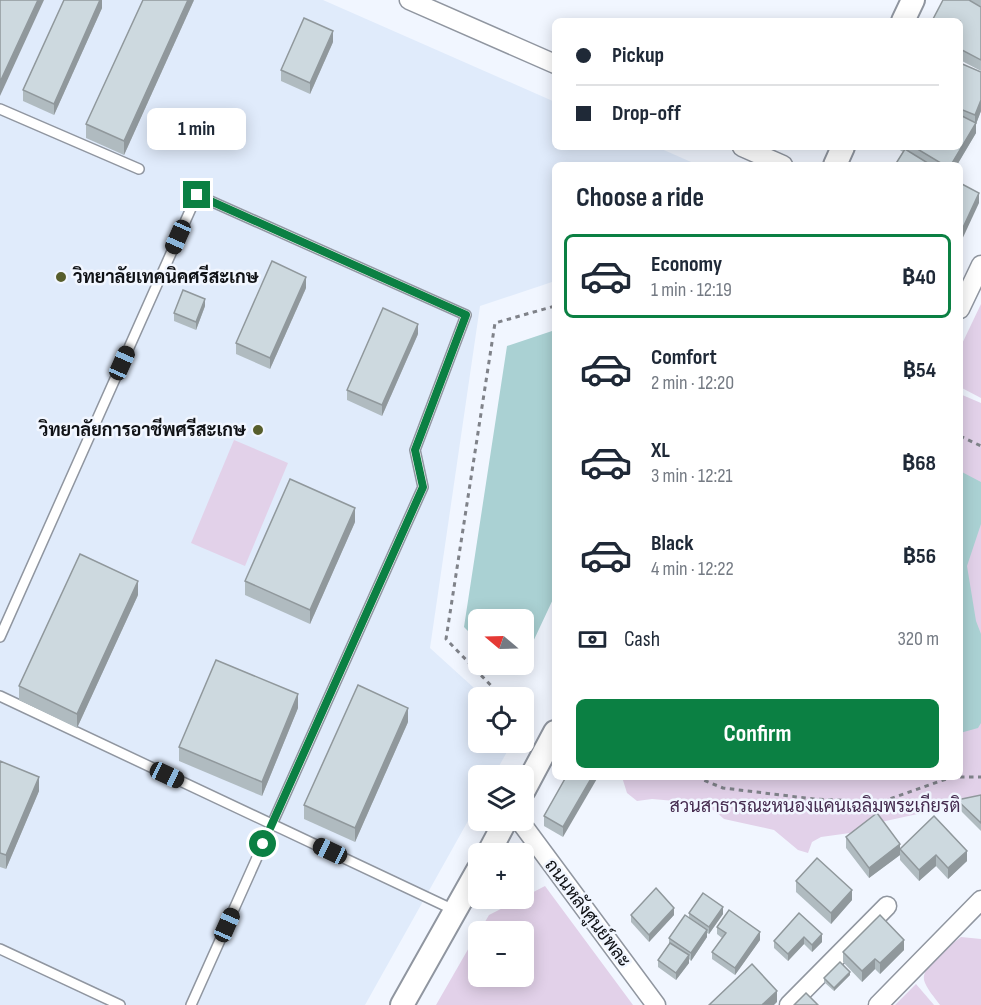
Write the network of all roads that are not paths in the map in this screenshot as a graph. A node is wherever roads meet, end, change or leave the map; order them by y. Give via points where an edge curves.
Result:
1 (409, 0) edge
2 (913, 0) edge
3 (904, 18) edge
4 (552, 63) edge
5 (0, 109) edge
6 (749, 150) edge
7 (776, 162) edge
8 (139, 169) dead end
9 (981, 265) edge
10 (963, 303) edge
11 (0, 637) edge
12 (0, 696) edge
13 (552, 738) edge
14 (534, 771) edge
15 (272, 824) junction
16 (527, 831) edge
17 (468, 888) edge
18 (981, 900) edge
19 (887, 906) dead end
20 (456, 910) junction
21 (0, 949) edge
22 (120, 1005) edge
23 (191, 1005) edge
24 (402, 1005) edge
25 (656, 1005) edge
26 (789, 1005) edge
27 (878, 1005) edge

1 - 4 street
2 - 3 street
5 - 8 lane
6 - 7 street
9 - 10 street
11 - 15 lane via 197,195 466,315 415,450 423,487
12 - 15 lane
13 - 14 street
15 - 20 lane
15 - 23 lane
16 - 25 street, ถนนหลังศูนย์พละ
17 - 20 street
18 - 27 street
19 - 26 street
20 - 24 street
21 - 22 lane

